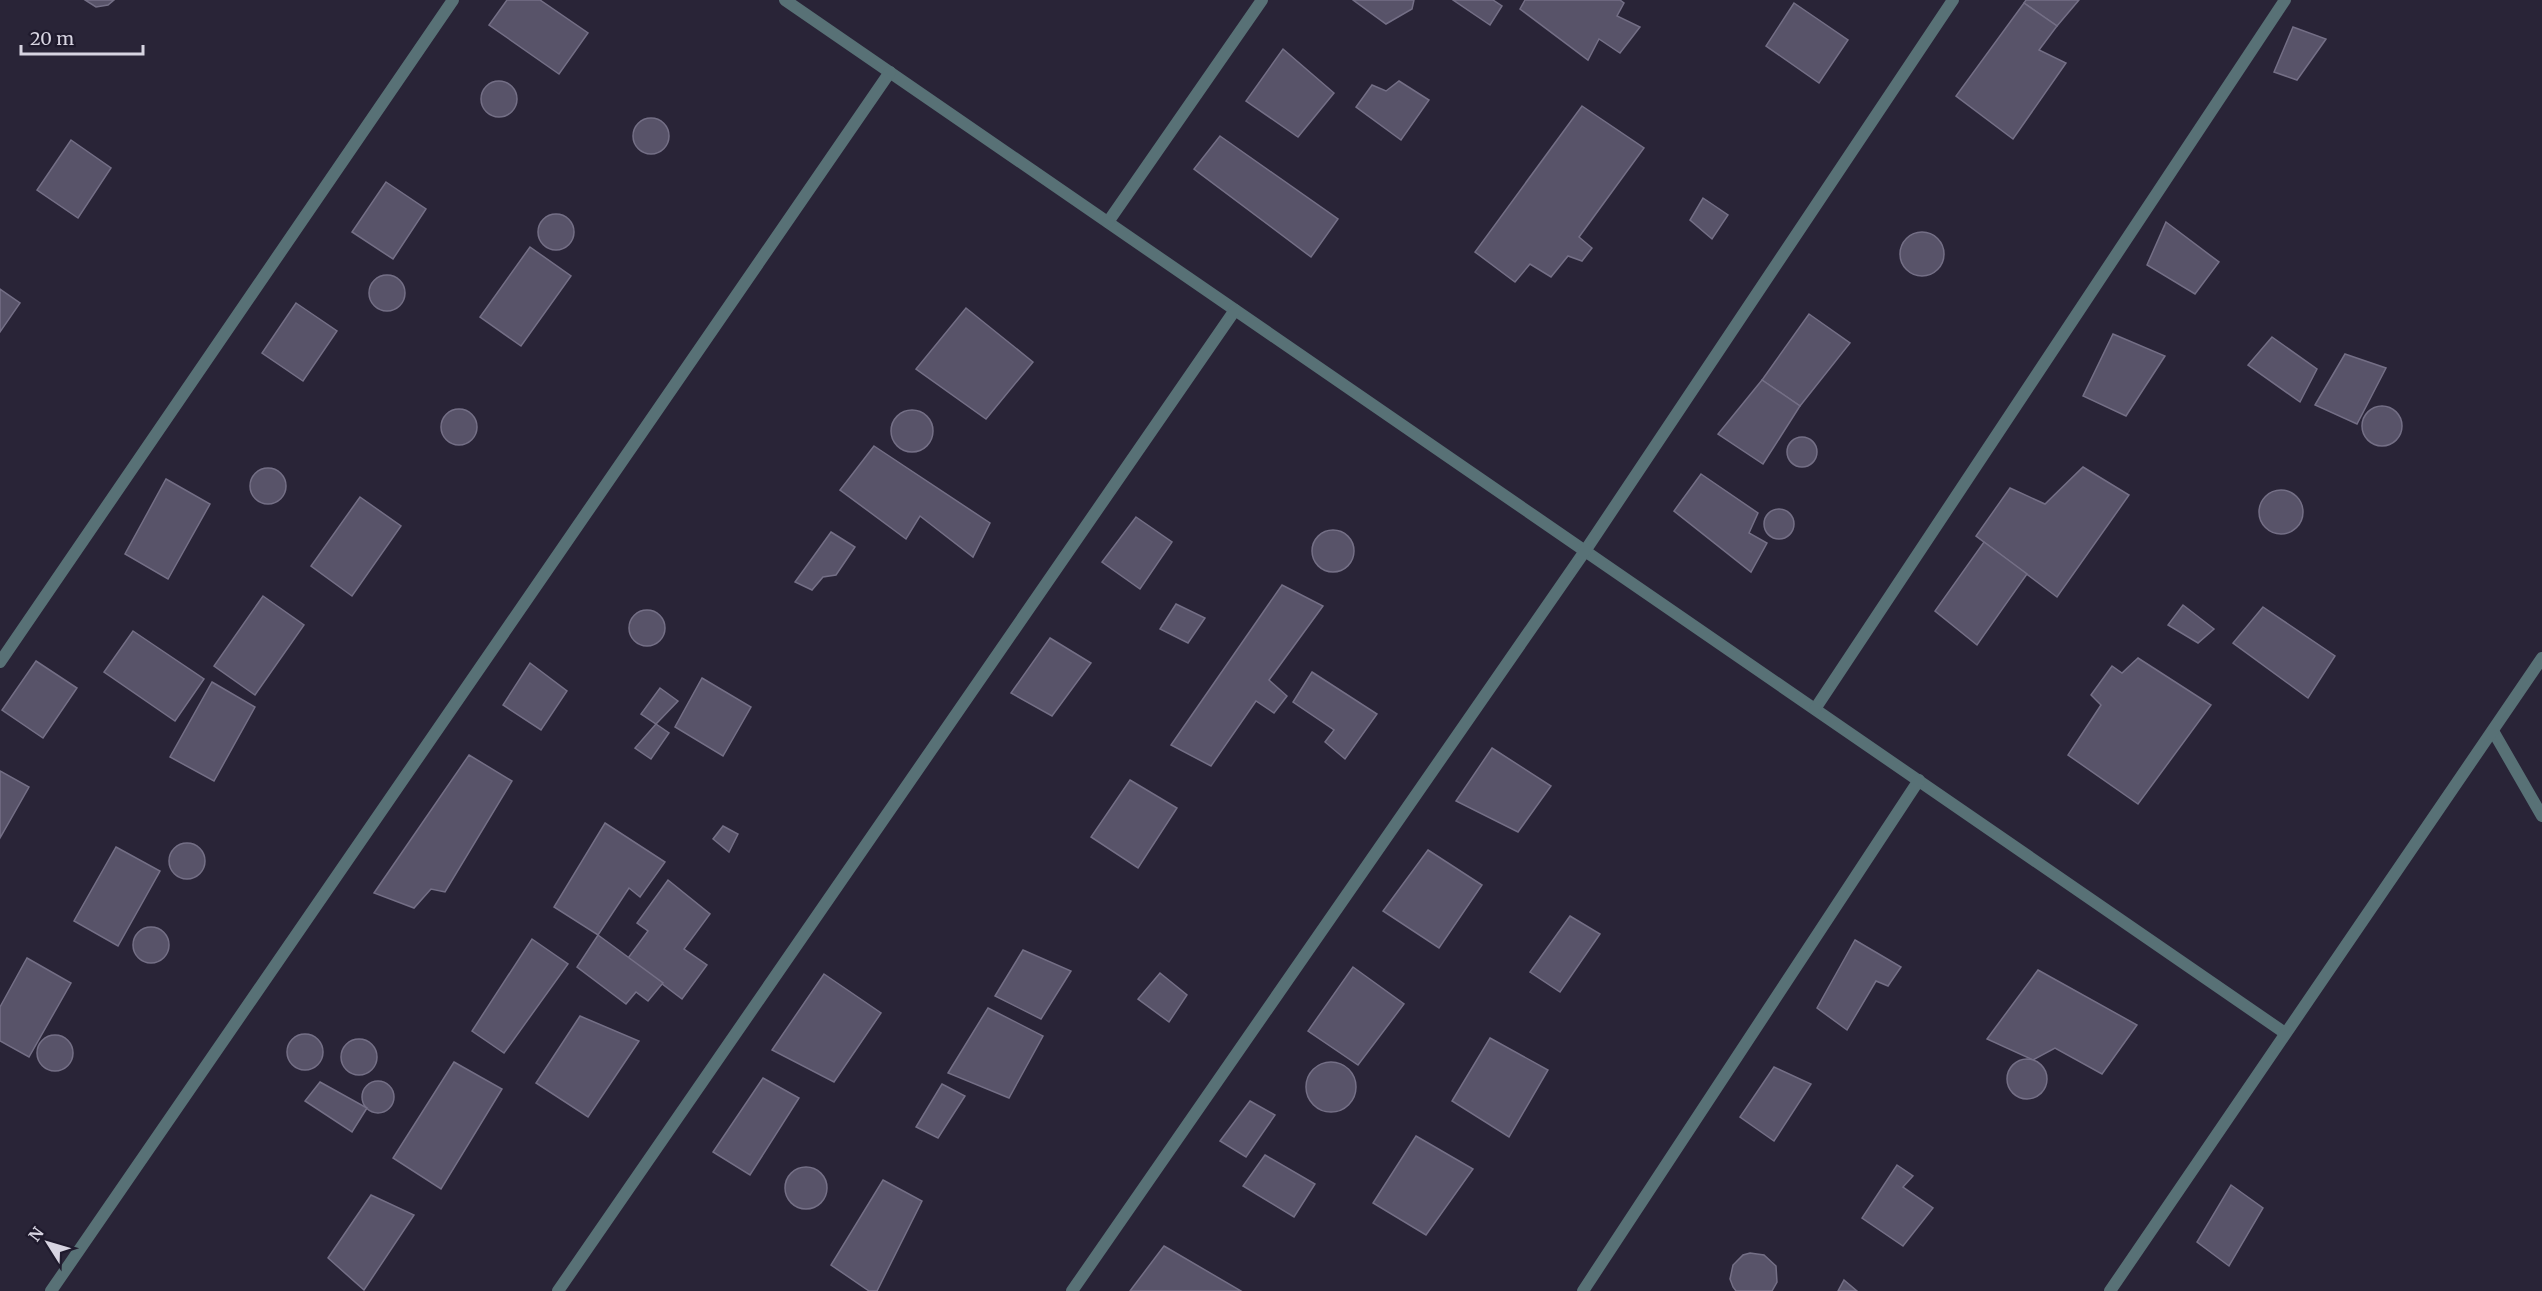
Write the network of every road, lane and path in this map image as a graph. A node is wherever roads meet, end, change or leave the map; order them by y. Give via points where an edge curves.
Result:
1 (453, 0) edge
2 (785, 0) edge
3 (1262, 0) edge
4 (1953, 0) edge
5 (2285, 0) edge
6 (890, 72) junction
7 (1108, 222) junction
8 (1235, 310) junction
9 (1586, 551) junction
10 (2542, 658) edge
11 (0, 662) edge
12 (1815, 709) junction
13 (2493, 731) junction
14 (1918, 780) junction
15 (2542, 816) edge
16 (2285, 1033) junction
17 (51, 1291) edge
18 (558, 1291) edge
19 (1071, 1291) edge
20 (1583, 1291) edge
21 (2110, 1291) edge

1 - 11 street
2 - 6 street
3 - 7 street
4 - 9 street
5 - 12 street
6 - 7 street
6 - 17 street
7 - 8 street
8 - 9 street
8 - 18 street
9 - 12 street
9 - 19 street
10 - 13 street
12 - 14 street
13 - 15 street
13 - 16 street
14 - 16 street
14 - 20 street
16 - 21 street

